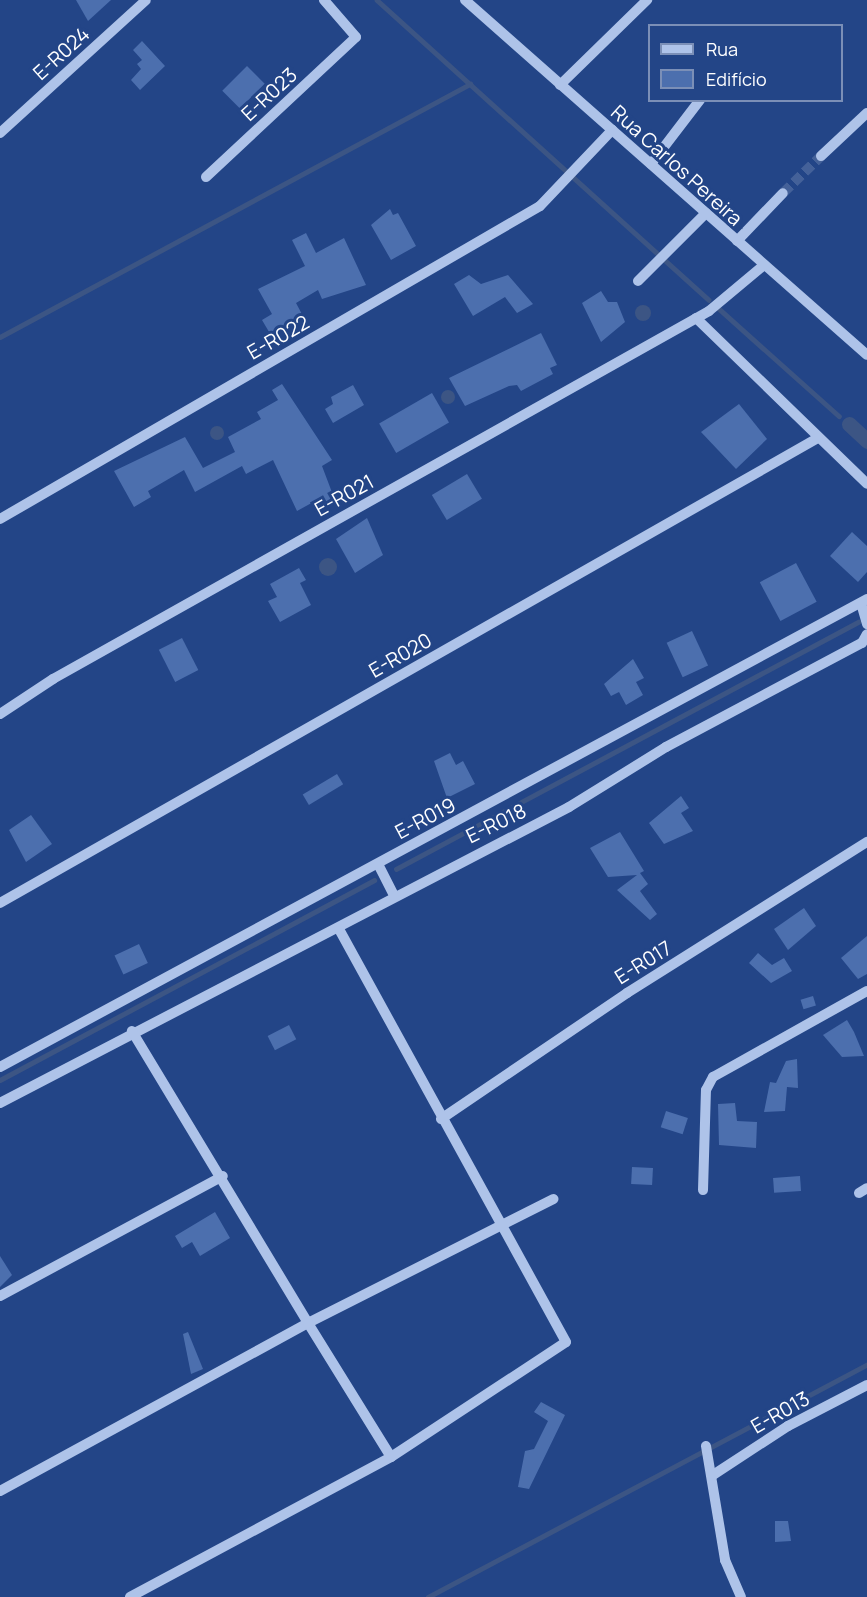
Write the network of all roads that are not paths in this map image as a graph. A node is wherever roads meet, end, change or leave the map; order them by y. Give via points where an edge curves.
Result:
1 (146, 0) edge
2 (324, 0) edge
3 (465, 0) edge
4 (647, 0) edge
5 (560, 85) junction
6 (698, 102) edge
7 (867, 113) edge
8 (612, 130) junction
9 (0, 133) edge
10 (821, 156) tunnel mouth
11 (651, 164) junction
12 (206, 177) dead end
13 (783, 193) tunnel mouth
14 (706, 213) junction
15 (736, 241) junction
16 (764, 265) junction
17 (638, 281) dead end
18 (696, 318) junction
19 (867, 355) edge
20 (818, 438) junction
21 (867, 484) edge
22 (0, 519) edge
23 (864, 601) edge
24 (867, 624) edge
25 (867, 634) edge
26 (0, 714) edge
27 (867, 842) edge
28 (378, 864) junction
29 (394, 895) junction
30 (0, 903) edge
31 (339, 928) junction
32 (867, 991) edge
33 (132, 1031) junction
34 (0, 1067) edge
35 (0, 1103) edge
36 (441, 1119) junction
37 (224, 1176) junction
38 (703, 1190) dead end
39 (553, 1200) dead end
40 (497, 1224) junction
41 (0, 1296) edge
42 (308, 1323) junction
43 (867, 1385) edge
44 (706, 1446) dead end
45 (392, 1457) junction
46 (713, 1475) junction
47 (0, 1491) edge
48 (130, 1597) edge
49 (741, 1597) edge

1 - 9 street, E-R024
2 - 12 street, E-R023 via 356,37
3 - 5 street, Rua Carlos Pereira
4 - 5 street
5 - 8 street, Rua Carlos Pereira
6 - 11 street
7 - 10 street
8 - 11 street, Rua Carlos Pereira
8 - 22 street, E-R022 via 540,206
11 - 14 street, Rua Carlos Pereira
13 - 15 street
14 - 15 street, Rua Carlos Pereira
14 - 17 street
15 - 16 street, Rua Carlos Pereira
16 - 18 street, E-R021 via 722,302
16 - 19 street, Rua Carlos Pereira
18 - 20 street
18 - 26 street, E-R021 via 52,679
20 - 21 street
20 - 30 street, E-R020
23 - 24 street
23 - 28 street, E-R019
25 - 29 street, E-R018 via 862,643 666,747 569,807
27 - 36 street, E-R017 via 627,993
28 - 29 street
28 - 34 street, E-R019
29 - 31 street, E-R018
31 - 33 street, E-R018
31 - 36 street
32 - 38 street via 713,1077 706,1090
33 - 35 street, E-R018
33 - 37 street
36 - 40 street
37 - 41 street
37 - 42 street
39 - 40 street
40 - 42 street
40 - 45 street via 566,1342
42 - 45 street
42 - 47 street
43 - 46 street, E-R013 via 788,1426
44 - 46 street
45 - 48 street
46 - 49 street via 725,1560

